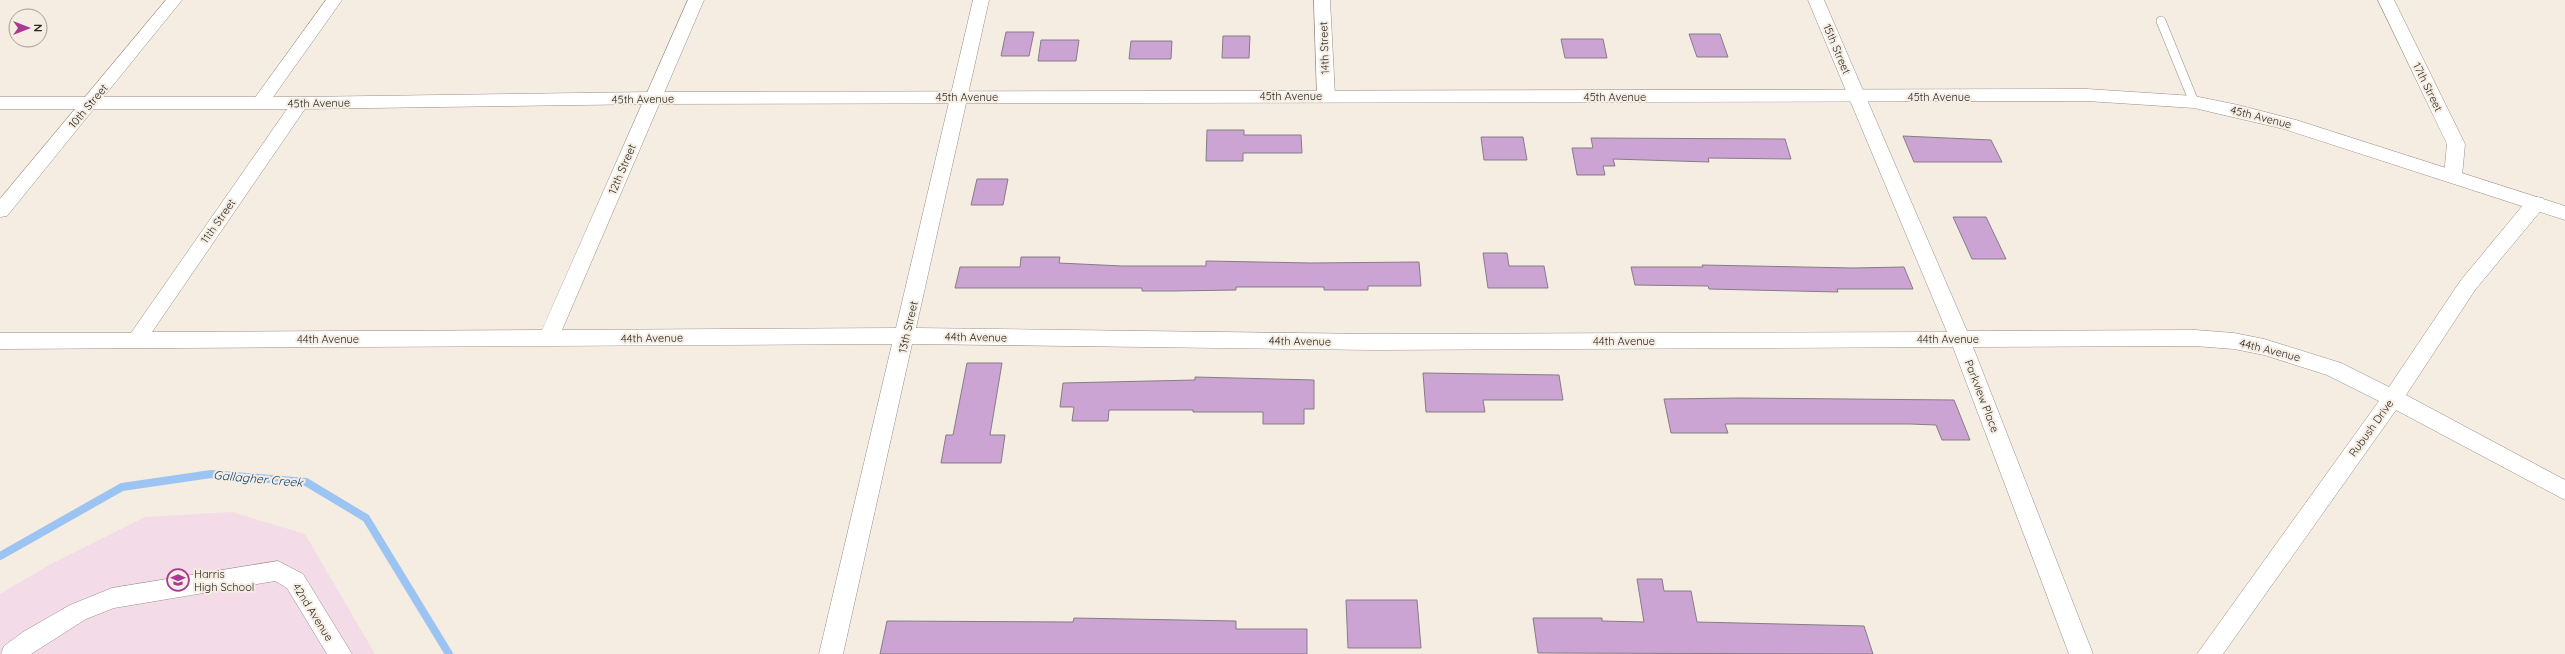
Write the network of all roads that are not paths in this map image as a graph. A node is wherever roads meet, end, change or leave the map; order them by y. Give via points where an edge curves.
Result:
1 (174, 0) edge
2 (334, 0) edge
3 (696, 0) edge
4 (982, 0) edge
5 (1322, 0) edge
6 (1816, 0) edge
7 (2386, 0) edge
8 (2161, 21) dead end
9 (1326, 96) junction
10 (961, 97) junction
11 (1857, 97) junction
12 (652, 98) junction
13 (2194, 102) junction
14 (91, 103) junction
15 (260, 103) junction
16 (300, 103) junction
17 (0, 104) edge
18 (2453, 176) junction
19 (2536, 203) junction
20 (0, 211) edge
21 (2565, 212) edge
22 (906, 336) junction
23 (1960, 338) junction
24 (137, 339) junction
25 (548, 339) junction
26 (0, 341) edge
27 (2393, 398) junction
28 (2565, 491) edge
29 (13, 654) edge
30 (340, 654) edge
31 (831, 654) edge
32 (2081, 654) edge
33 (2208, 654) edge

1 - 14 street, 10th Street
2 - 15 street
3 - 12 street, 12th Street
4 - 10 street, 13th Street
5 - 9 street, 14th Street
6 - 11 street, 15th Street
7 - 18 street, 17th Street via 2456,144
8 - 13 lane
9 - 10 street, 45th Avenue
9 - 11 street, 45th Avenue
10 - 12 street, 45th Avenue
10 - 22 street, 13th Street
11 - 13 street, 45th Avenue via 2087,96
11 - 23 street, Parkview Place
12 - 16 street, 45th Avenue
12 - 25 street, 12th Street
13 - 18 street, 45th Avenue via 2238,110 2289,124
14 - 15 street, 45th Avenue
14 - 17 street, 45th Avenue
14 - 20 street, 10th Street
15 - 16 street, 45th Avenue
16 - 24 street, 11th Street
18 - 19 street, 45th Avenue
19 - 21 street, 45th Avenue
19 - 27 street, Rubush Drive via 2468,285
22 - 23 street, 44th Avenue via 1375,342
22 - 25 street, 44th Avenue
22 - 31 street, 13th Street
23 - 27 street, 44th Avenue via 2195,338 2234,341 2301,357 2334,369
23 - 32 street, Parkview Place
24 - 25 street, 44th Avenue
24 - 26 street, 44th Avenue
27 - 28 street, 44th Avenue
27 - 33 street, Rubush Drive
29 - 30 street, 42nd Avenue via 78,612 112,598 278,571 295,580

